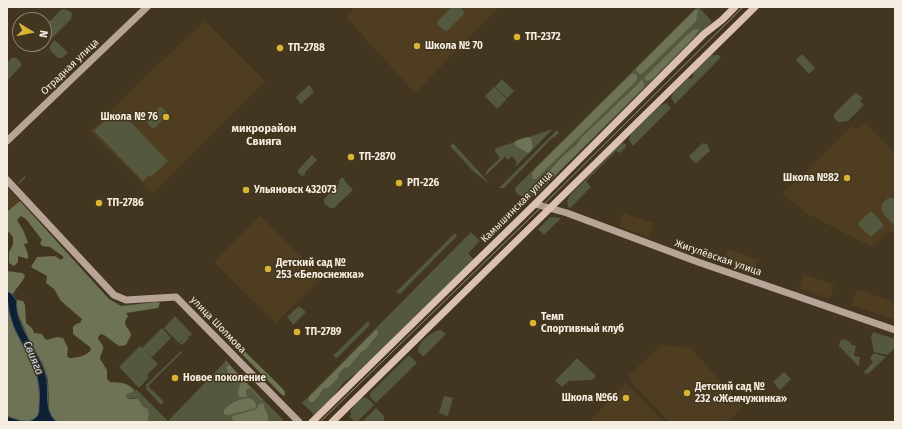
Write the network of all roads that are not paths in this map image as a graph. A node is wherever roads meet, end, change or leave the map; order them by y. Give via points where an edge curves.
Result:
1 (147, 7) edge
2 (735, 7) edge
3 (755, 7) edge
4 (7, 141) edge
5 (7, 180) edge
6 (534, 204) junction
7 (550, 209) junction
8 (895, 330) edge
9 (299, 422) edge
10 (312, 422) edge
11 (332, 422) edge

1 - 4 street, Отрадная улица
2 - 6 main road, Камышинская улица via 698,39
3 - 7 main road
5 - 9 street, улица Шолмова via 114,295 126,300 176,297
6 - 7 street, Жигулёвская улица
6 - 10 main road, Камышинская улица
7 - 8 street, Жигулёвская улица
7 - 11 main road

